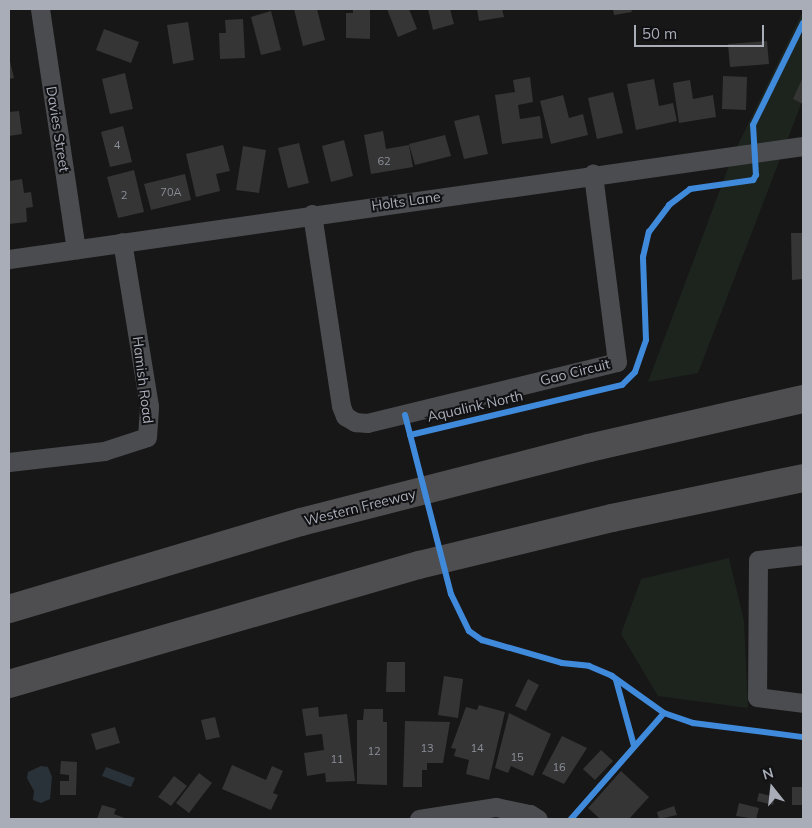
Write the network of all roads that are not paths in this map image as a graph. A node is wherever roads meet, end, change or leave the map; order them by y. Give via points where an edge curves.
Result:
1 (40, 9) edge
2 (803, 146) edge
3 (593, 174) junction
4 (312, 214) junction
5 (122, 242) junction
6 (76, 249) junction
7 (9, 258) edge
8 (803, 394) edge
9 (803, 399) edge
10 (744, 412) junction
11 (9, 462) edge
12 (803, 478) edge
13 (803, 494) edge
14 (612, 518) junction
15 (803, 555) edge
16 (9, 609) edge
17 (9, 684) edge
18 (803, 703) edge
19 (419, 819) edge
20 (538, 819) edge

1 - 6 street, Davies Street
2 - 3 street, Holts Lane
3 - 4 street, Holts Lane
3 - 4 street, Gao Circuit via 617,362 367,422 355,422 346,416 342,406
4 - 5 street, Holts Lane
5 - 6 street, Holts Lane
5 - 11 street, Hamish Road via 149,406 147,437 104,451
6 - 7 street, Holts Lane
8 - 10 highway
9 - 10 highway, Western Freeway
10 - 16 highway, Western Freeway via 301,522
12 - 14 highway
13 - 14 highway
14 - 17 highway via 285,601
15 - 18 street via 758,560 756,697
19 - 20 street via 496,807 530,814

